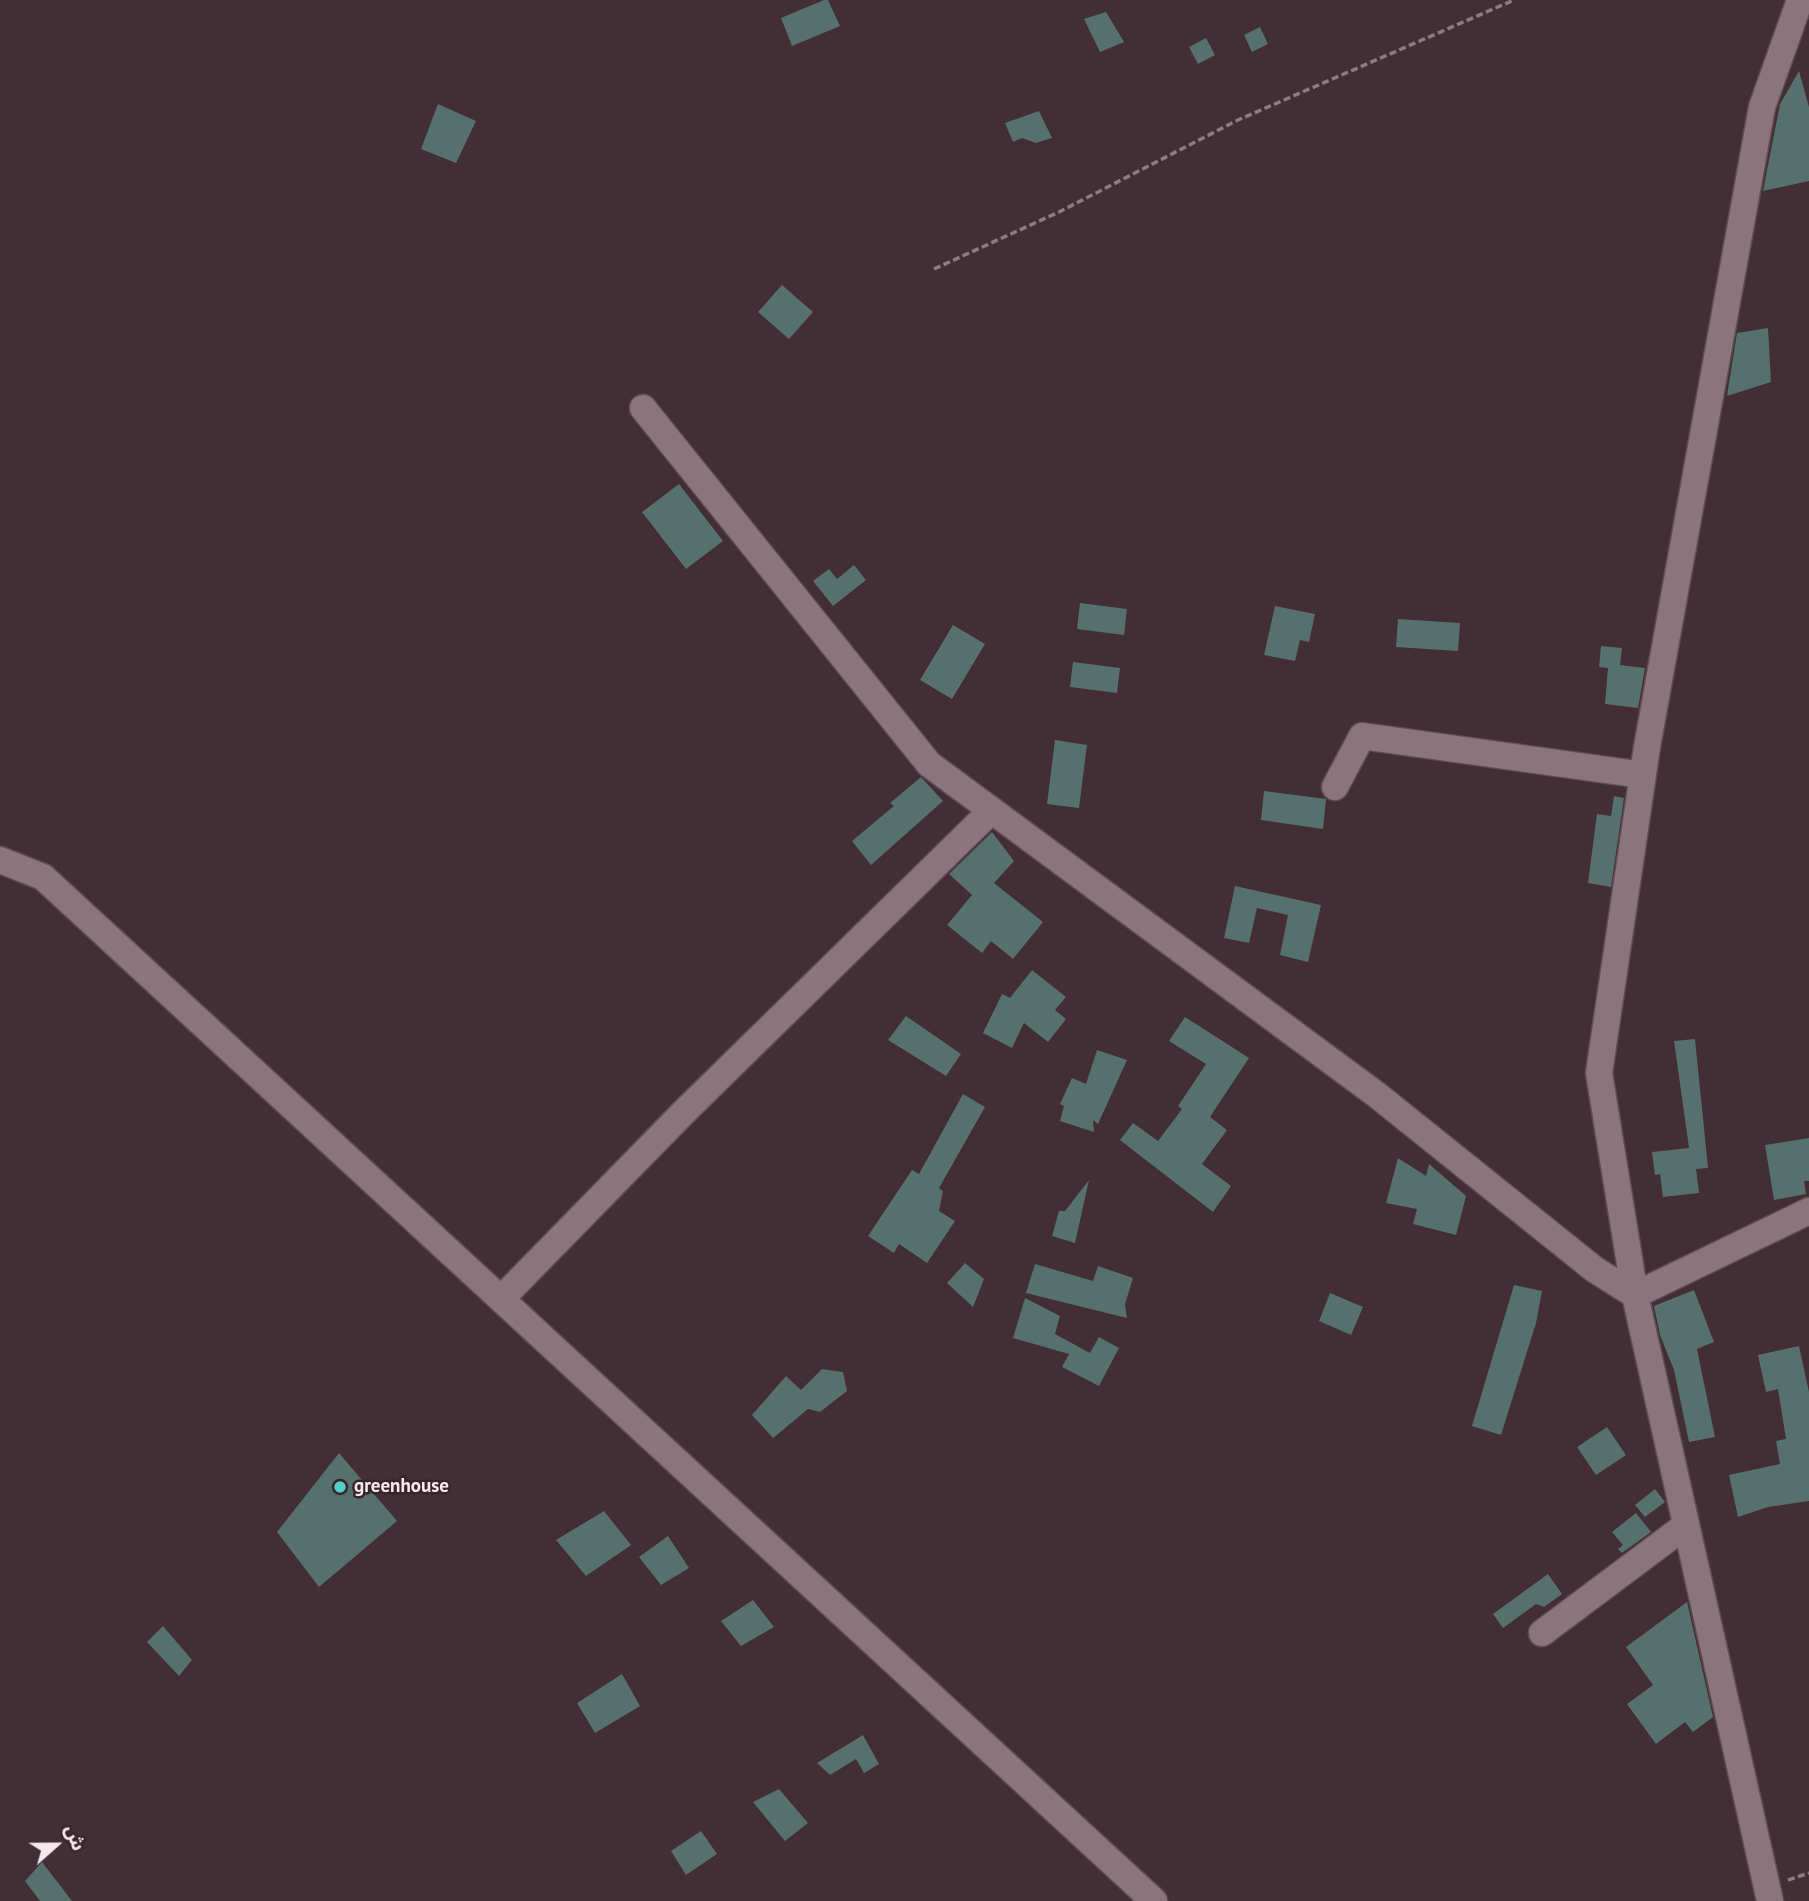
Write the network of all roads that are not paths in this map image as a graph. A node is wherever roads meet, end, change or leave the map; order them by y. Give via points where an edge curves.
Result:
1 (1800, 0) edge
2 (643, 408) dead end
3 (1643, 775) junction
4 (1335, 787) dead end
5 (991, 811) junction
6 (0, 860) edge
7 (1809, 1211) edge
8 (1635, 1295) junction
9 (501, 1299) junction
10 (1685, 1526) junction
11 (1542, 1633) dead end
12 (1154, 1901) edge
13 (1770, 1901) edge

1 - 3 street via 1762,107
2 - 5 street via 929,764
3 - 4 street via 1362,736
3 - 8 street via 1599,1073
5 - 8 street via 1366,1087 1594,1269
5 - 9 street
6 - 9 street via 43,877
7 - 8 street
8 - 10 street
9 - 12 street
10 - 11 street
10 - 13 street

